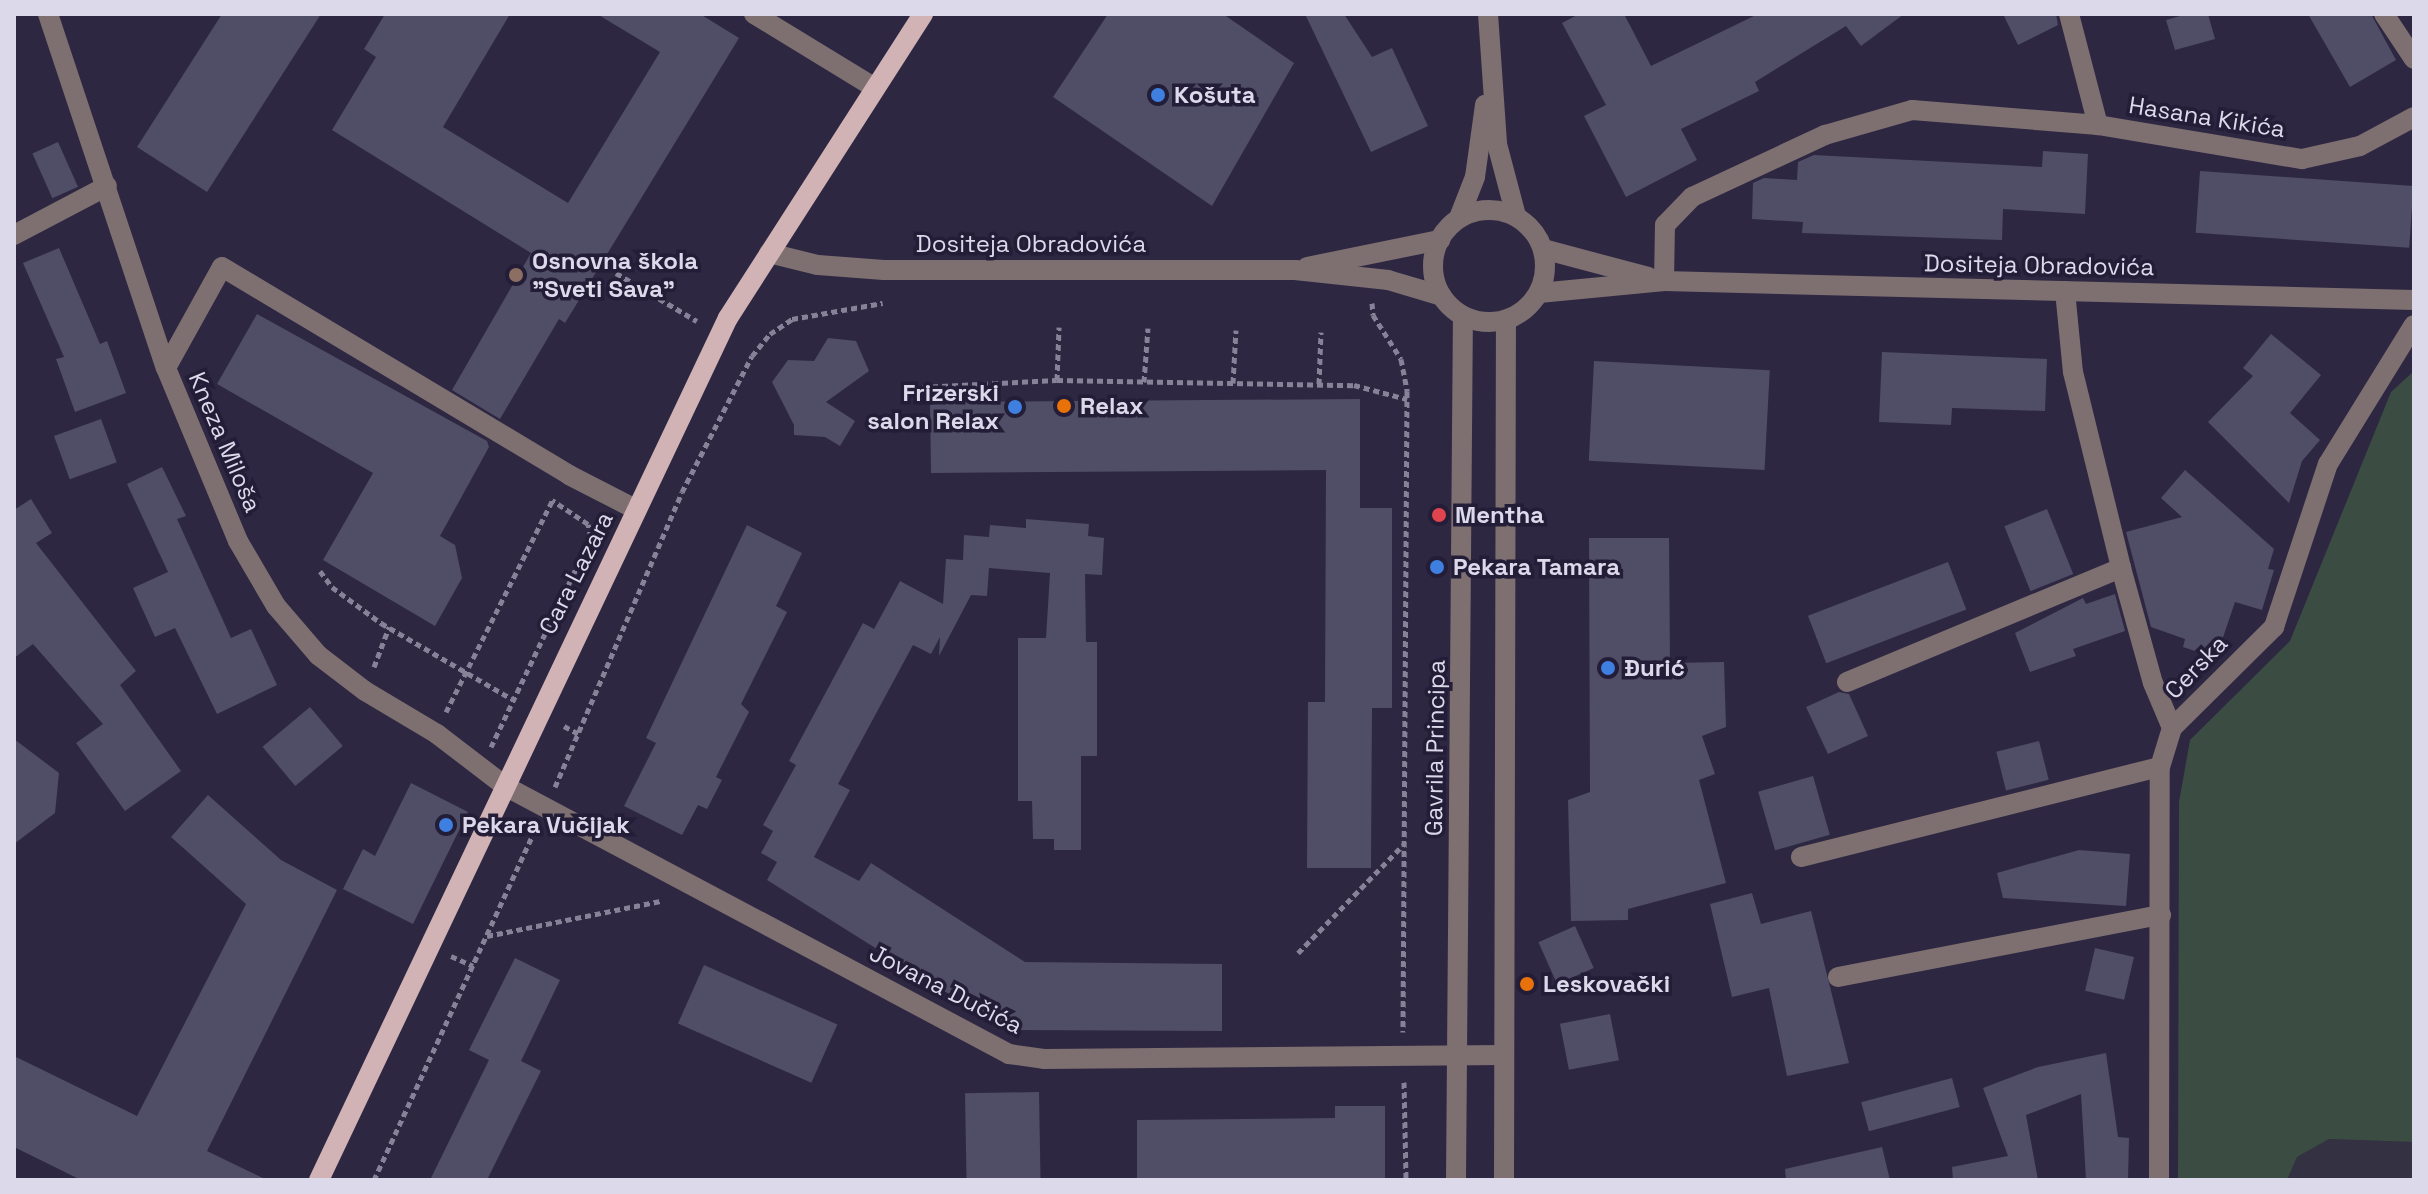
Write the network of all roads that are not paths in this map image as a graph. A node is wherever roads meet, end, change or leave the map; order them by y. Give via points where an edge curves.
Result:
1 (48, 14) edge
2 (754, 14) edge
3 (923, 14) edge
4 (1488, 14) edge
5 (2069, 14) edge
6 (2384, 14) edge
7 (2414, 59) edge
8 (1490, 66) junction
9 (875, 88) junction
10 (2414, 117) edge
11 (2098, 125) junction
12 (107, 186) junction
13 (1516, 216) junction
14 (1459, 218) junction
15 (14, 235) edge
16 (1440, 240) junction
17 (1543, 249) junction
18 (769, 253) junction
19 (1295, 270) junction
20 (1664, 281) junction
21 (2065, 291) junction
22 (1539, 293) junction
23 (1442, 296) junction
24 (2414, 300) edge
25 (1463, 316) junction
26 (1506, 320) junction
27 (2414, 325) edge
28 (166, 368) junction
29 (637, 510) junction
30 (2121, 568) junction
31 (1847, 682) dead end
32 (2172, 728) junction
33 (2160, 767) junction
34 (505, 786) junction
35 (1801, 857) dead end
36 (2161, 915) junction
37 (1838, 977) dead end
38 (1456, 1052) junction
39 (1503, 1055) junction
40 (319, 1180) edge
41 (1456, 1180) edge
42 (1504, 1180) edge
43 (2159, 1180) edge

1 - 12 street, Kneza Miloša
2 - 9 street
3 - 9 main road, Cara Lazara
4 - 8 street
5 - 11 street, Hasana Kikića
6 - 7 street
8 - 13 street via 1497,144
8 - 14 street via 1475,177
9 - 18 main road, Cara Lazara
10 - 11 street, Hasana Kikića via 2360,146 2302,159
11 - 20 street via 1912,110 1825,135 1692,197 1665,225
12 - 15 street
12 - 28 street, Kneza Miloša
13 - 14 street via 1487,209
13 - 17 street
14 - 16 street
16 - 19 street, Dositeja Obradovića
16 - 23 street via 1433,268
17 - 20 street, Dositeja Obradovića
17 - 22 street
18 - 19 street, Dositeja Obradovića via 818,265 884,270
18 - 29 main road, Cara Lazara via 719,336
19 - 23 street, Dositeja Obradovića via 1369,278
20 - 21 street, Dositeja Obradovića
20 - 22 street, Dositeja Obradovića
21 - 24 street, Dositeja Obradovića
21 - 30 street via 2073,372
22 - 26 street
23 - 25 street
25 - 26 street
25 - 38 street, Gavrila Principa
26 - 39 street
27 - 32 street, Cerska via 2328,464 2274,627
28 - 29 street via 222,267 569,475
28 - 34 street, Kneza Miloša via 238,541 276,606 318,655
29 - 34 main road, Cara Lazara
30 - 31 street
30 - 32 street via 2153,683
32 - 33 street, Cerska
33 - 35 street
33 - 36 street, Cerska
34 - 38 street, Jovana Dučića via 1009,1054 1044,1059
34 - 40 main road, Cara Lazara
36 - 37 street
36 - 43 street, Cerska
38 - 39 street, Jovana Dučića
38 - 41 street, Gavrila Principa
39 - 42 street

